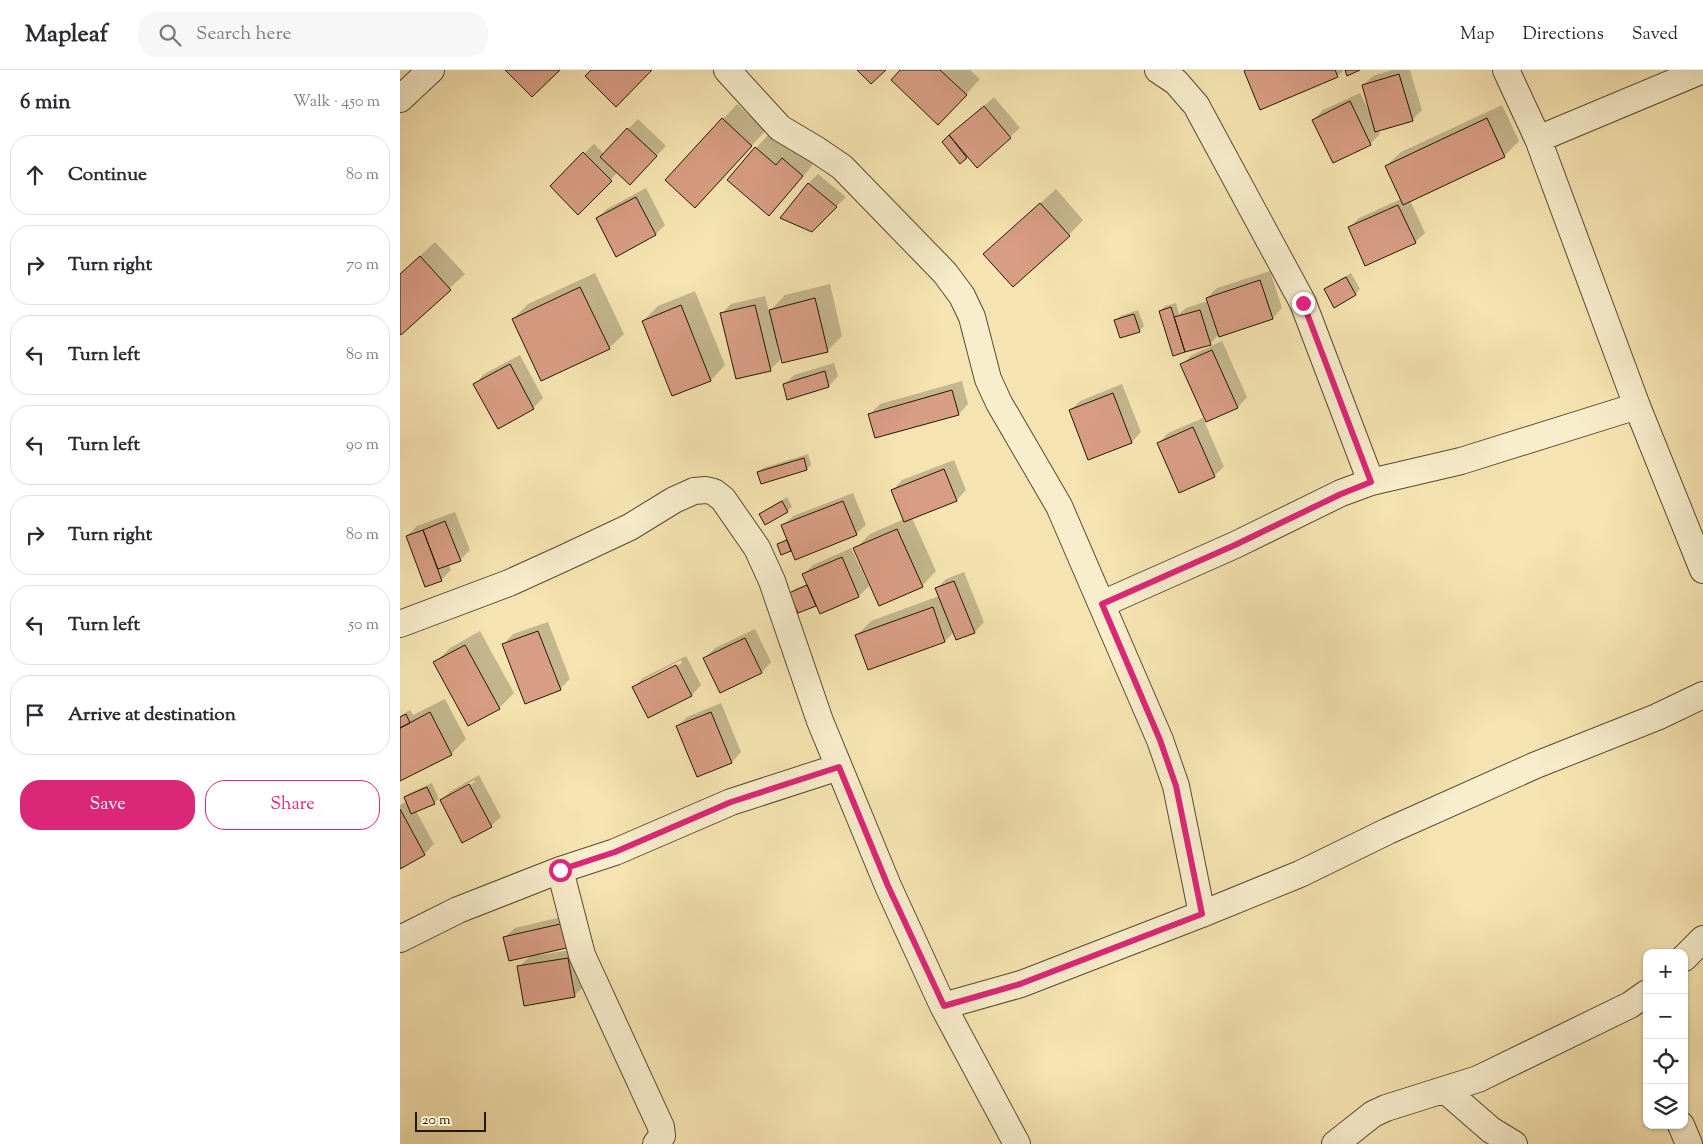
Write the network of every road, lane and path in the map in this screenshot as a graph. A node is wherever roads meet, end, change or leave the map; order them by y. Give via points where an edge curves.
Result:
1 (430, 70) edge
2 (727, 70) edge
3 (1506, 70) edge
4 (1703, 70) edge
5 (1169, 74) edge
6 (400, 99) edge
7 (1538, 139) junction
8 (1637, 406) junction
9 (1371, 482) junction
10 (1703, 570) edge
11 (1102, 604) junction
12 (400, 624) edge
13 (1703, 694) edge
14 (839, 767) junction
15 (560, 870) junction
16 (1202, 914) junction
17 (400, 939) edge
18 (1703, 939) edge
19 (1688, 954) edge
20 (1646, 994) edge
21 (944, 1006) junction
22 (1445, 1090) junction
23 (1683, 1129) edge
24 (656, 1144) edge
25 (1017, 1144) edge
26 (1335, 1144) edge
27 (1514, 1144) edge
28 (1689, 1144) edge

1 - 6 street
2 - 11 street via 780,128 842,167 945,273 962,296 972,316 988,379 1059,506
3 - 7 street
4 - 7 street
5 - 9 street via 1196,105 1303,303
7 - 8 street
8 - 9 street via 1461,461
8 - 10 street
9 - 11 street
11 - 16 street via 1160,740 1172,777
12 - 14 street via 564,558 630,527 694,491 714,492 723,499 757,548
13 - 16 street via 1657,717 1536,765 1388,831 1300,874
14 - 15 street via 731,802 615,852
14 - 21 street via 888,886
15 - 17 street via 458,910
15 - 24 street via 582,955 661,1127 662,1136
16 - 21 street via 1020,984
18 - 19 street
20 - 22 street via 1630,1005 1478,1079
21 - 25 street
22 - 26 street via 1372,1114
22 - 27 street via 1491,1130
23 - 28 street

